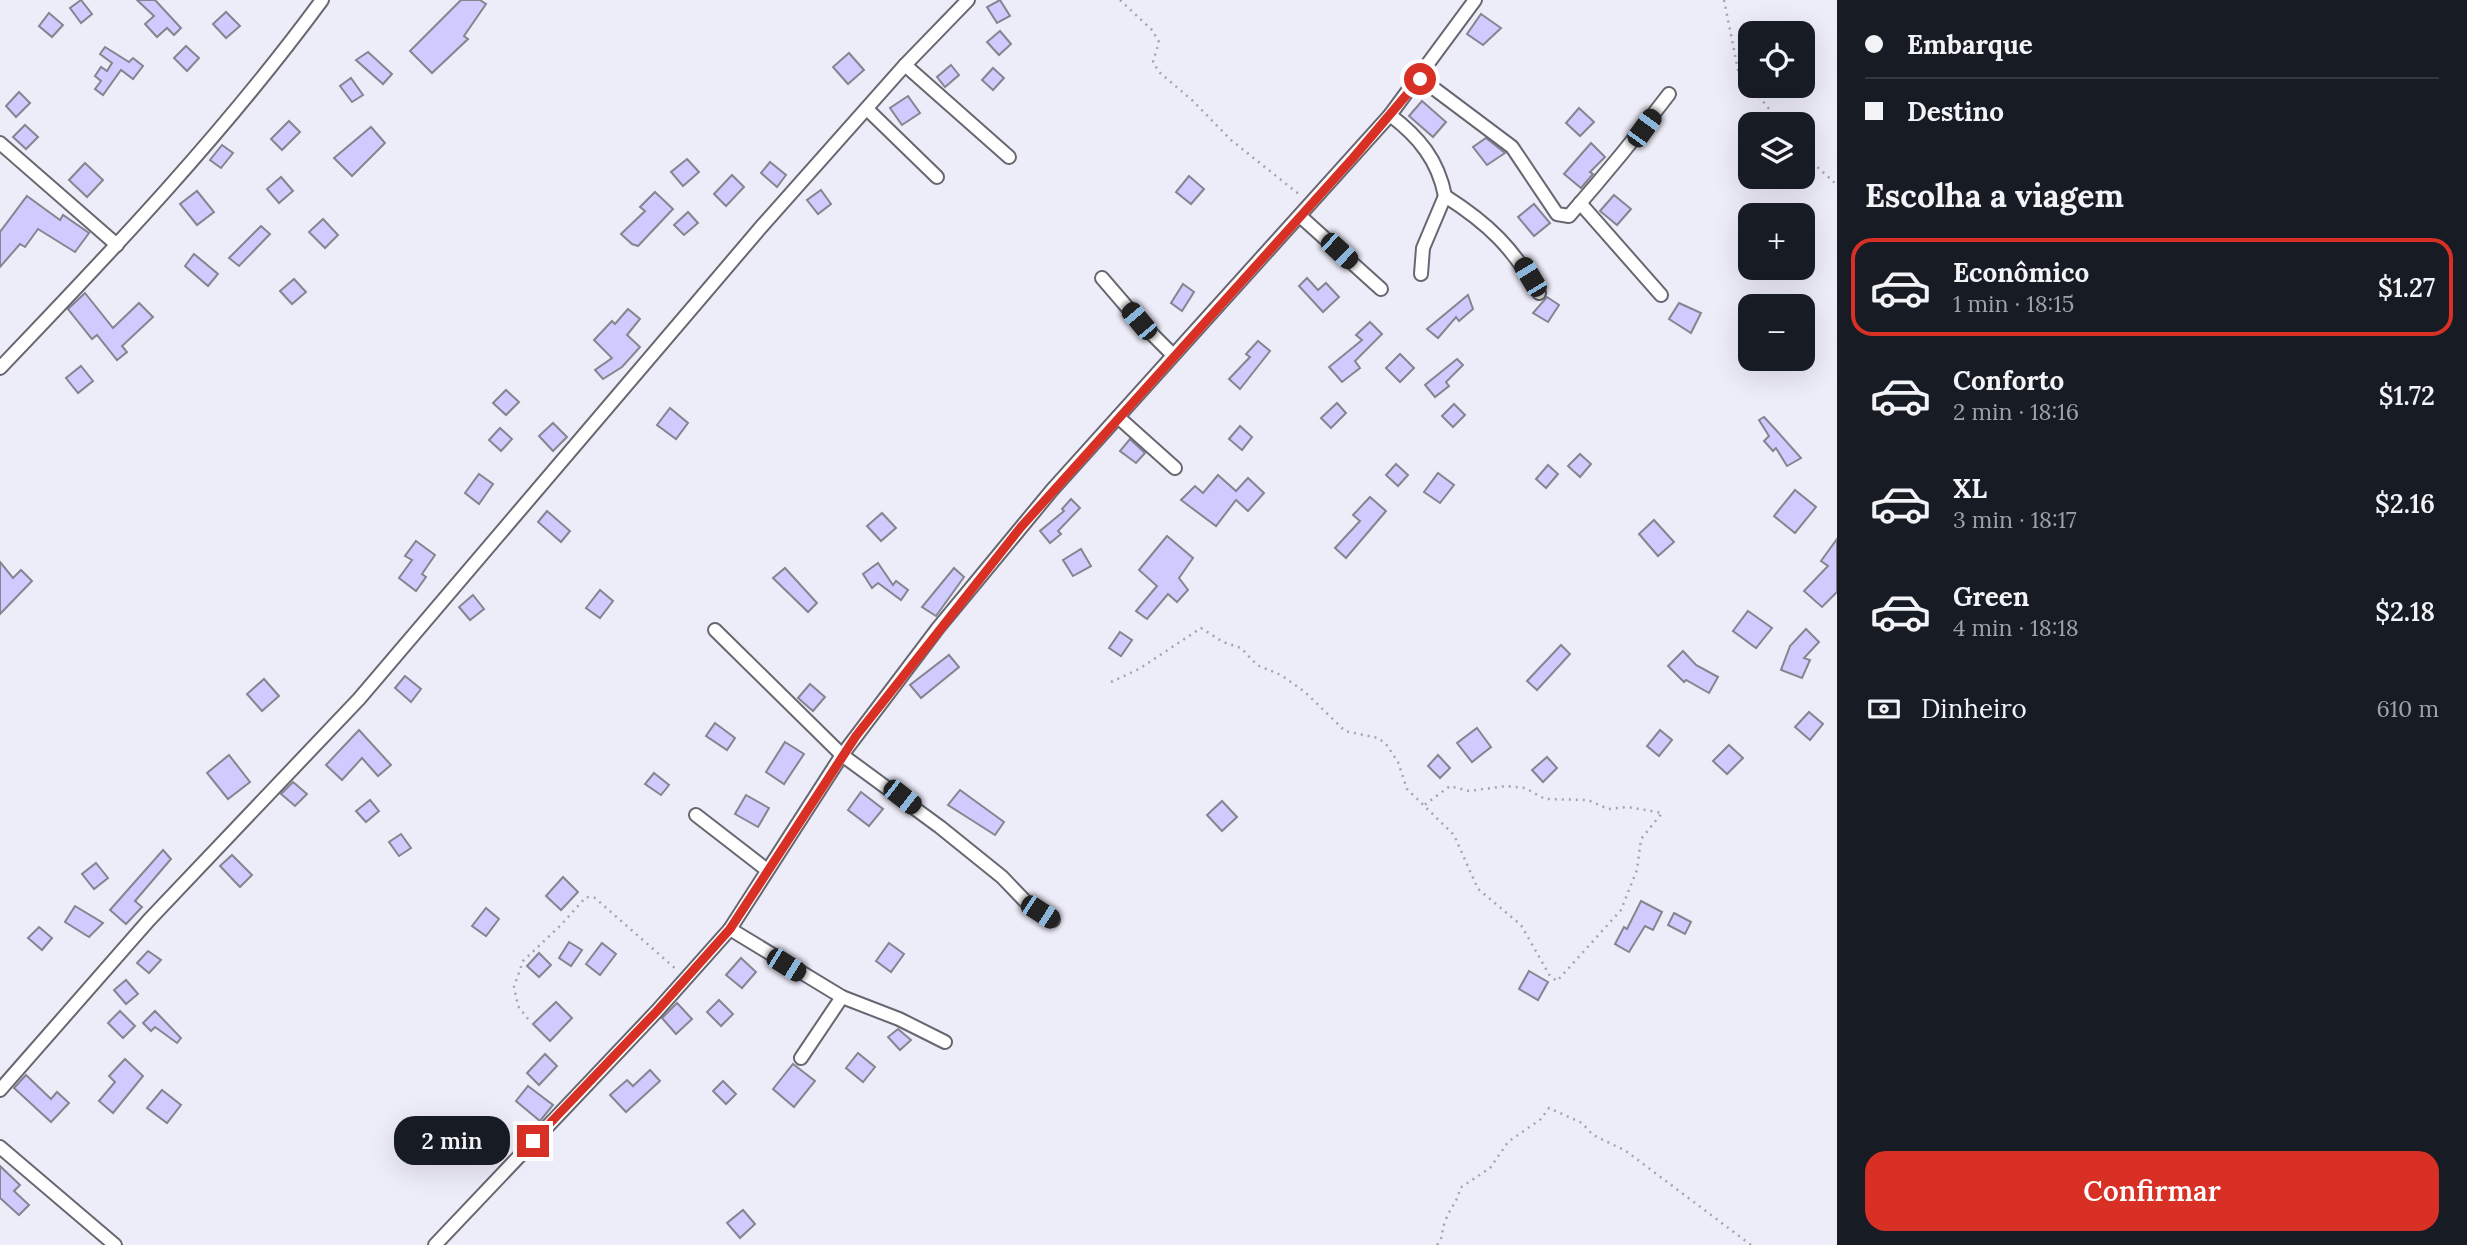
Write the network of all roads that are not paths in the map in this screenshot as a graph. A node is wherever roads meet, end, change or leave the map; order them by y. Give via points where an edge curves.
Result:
1 (322, 0) edge
2 (968, 0) edge
3 (1475, 0) edge
4 (905, 65) junction
5 (1420, 79) junction
6 (1669, 94) dead end
7 (867, 109) junction
8 (1390, 115) junction
9 (0, 143) edge
10 (1009, 158) dead end
11 (937, 177) dead end
12 (1445, 196) junction
13 (1580, 202) junction
14 (1300, 216) junction
15 (117, 245) junction
16 (1421, 274) dead end
17 (1102, 278) dead end
18 (1381, 289) dead end
19 (1539, 293) dead end
20 (1661, 295) dead end
21 (1173, 355) junction
22 (0, 368) edge
23 (1118, 416) junction
24 (1175, 468) dead end
25 (715, 630) dead end
26 (842, 755) junction
27 (696, 815) dead end
28 (767, 870) junction
29 (1053, 920) dead end
30 (730, 929) junction
31 (842, 997) junction
32 (945, 1042) dead end
33 (801, 1058) dead end
34 (0, 1090) edge
35 (0, 1147) edge
36 (115, 1245) edge
37 (435, 1245) edge

1 - 15 street via 226,124
2 - 4 street
3 - 5 street
4 - 7 street
4 - 10 street
5 - 8 street
5 - 13 street via 1512,147 1557,214 1569,216
6 - 13 street
7 - 11 street
7 - 34 street via 359,699 149,920
8 - 12 street via 1412,131 1434,161
8 - 14 street
9 - 15 street
12 - 16 street via 1423,248
12 - 19 street via 1490,227 1521,261
13 - 20 street
14 - 18 street
14 - 21 street
15 - 22 street
17 - 21 street
21 - 23 street
23 - 24 street
23 - 26 street via 947,617
25 - 26 street
26 - 28 street
26 - 29 street via 940,827
27 - 28 street
28 - 30 street
30 - 31 street
30 - 37 street
31 - 32 street
31 - 33 street
35 - 36 street

